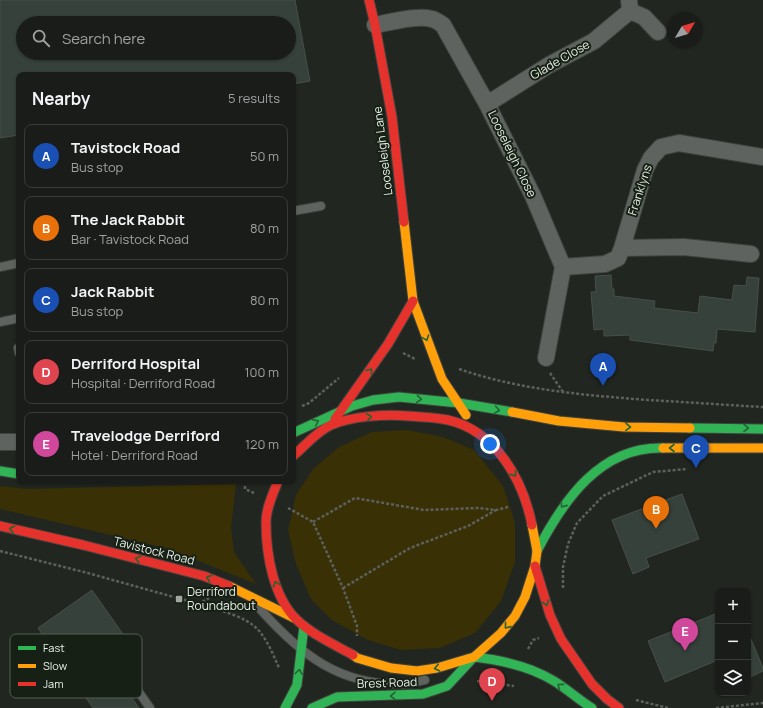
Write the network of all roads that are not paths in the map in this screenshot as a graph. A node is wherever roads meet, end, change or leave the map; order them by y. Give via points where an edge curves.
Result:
1 (369, 0) edge
2 (629, 6) edge
3 (376, 25) junction
4 (658, 32) dead end
5 (487, 104) junction
6 (763, 157) edge
7 (321, 206) dead end
8 (296, 211) edge
9 (622, 248) junction
10 (751, 254) dead end
11 (16, 264) edge
12 (0, 267) edge
13 (563, 267) junction
14 (413, 301) junction
15 (16, 319) edge
16 (1, 322) edge
17 (546, 358) road end
18 (459, 403) junction
19 (340, 412) junction
20 (331, 425) junction
21 (763, 429) edge
22 (476, 430) junction
23 (296, 432) edge
24 (0, 442) edge
25 (16, 442) edge
26 (763, 448) edge
27 (296, 453) edge
28 (0, 471) edge
29 (16, 474) edge
30 (277, 484) edge
31 (0, 526) edge
32 (537, 551) junction
33 (535, 566) junction
34 (248, 596) junction
35 (295, 618) junction
36 (304, 626) junction
37 (301, 650) junction
38 (474, 657) junction
39 (142, 697) edge
40 (150, 708) edge
41 (285, 708) edge
42 (312, 708) edge
43 (592, 708) edge
44 (619, 708) edge

1 - 3 main road, Looseleigh Lane
2 - 4 street, Glade Close
2 - 5 street, Glade Close via 594,41 549,65
3 - 5 street, Looseleigh Close via 423,18 433,19 443,25
3 - 14 main road, Looseleigh Lane via 392,117
5 - 13 street, Looseleigh Close via 533,196
6 - 9 street, Franklyns via 679,143 661,147 645,170
7 - 8 lane
9 - 10 street via 684,247
9 - 13 street, Franklyns via 618,258 605,264
11 - 12 lane
13 - 17 street
14 -> 18 main road, Looseleigh Lane via 442,379
19 -> 14 main road via 388,344
15 - 16 lane
19 -> 18 main road via 359,404 399,397
18 -> 21 main road via 559,421 624,427
18 - 22 main road, Looseleigh Lane
19 - 20 main road
23 -> 19 main road
20 -> 22 main road via 354,419 398,414 448,420
20 - 27 main road
22 -> 32 main road via 491,443 518,480 531,520
24 - 25 street
26 -> 32 main road via 642,448 609,461 581,483 565,501
28 - 29 main road
35 -> 30 main road via 274,582 269,559 266,521
34 -> 31 main road, Tavistock Road via 204,576
32 - 33 main road
33 -> 38 main road via 515,616 501,633
33 -> 44 main road via 549,613 564,645 595,689
34 - 35 main road, Tavistock Road
34 - 37 lane
35 - 36 main road
36 - 37 main road
38 -> 36 main road via 417,671 391,668 357,658
37 - 38 lane via 330,668 363,682 405,684 440,677
41 -> 37 main road via 297,685
38 -> 42 main road, Brest Road via 447,686 423,694 338,697
43 -> 38 main road via 543,675 493,659
39 - 40 lane

